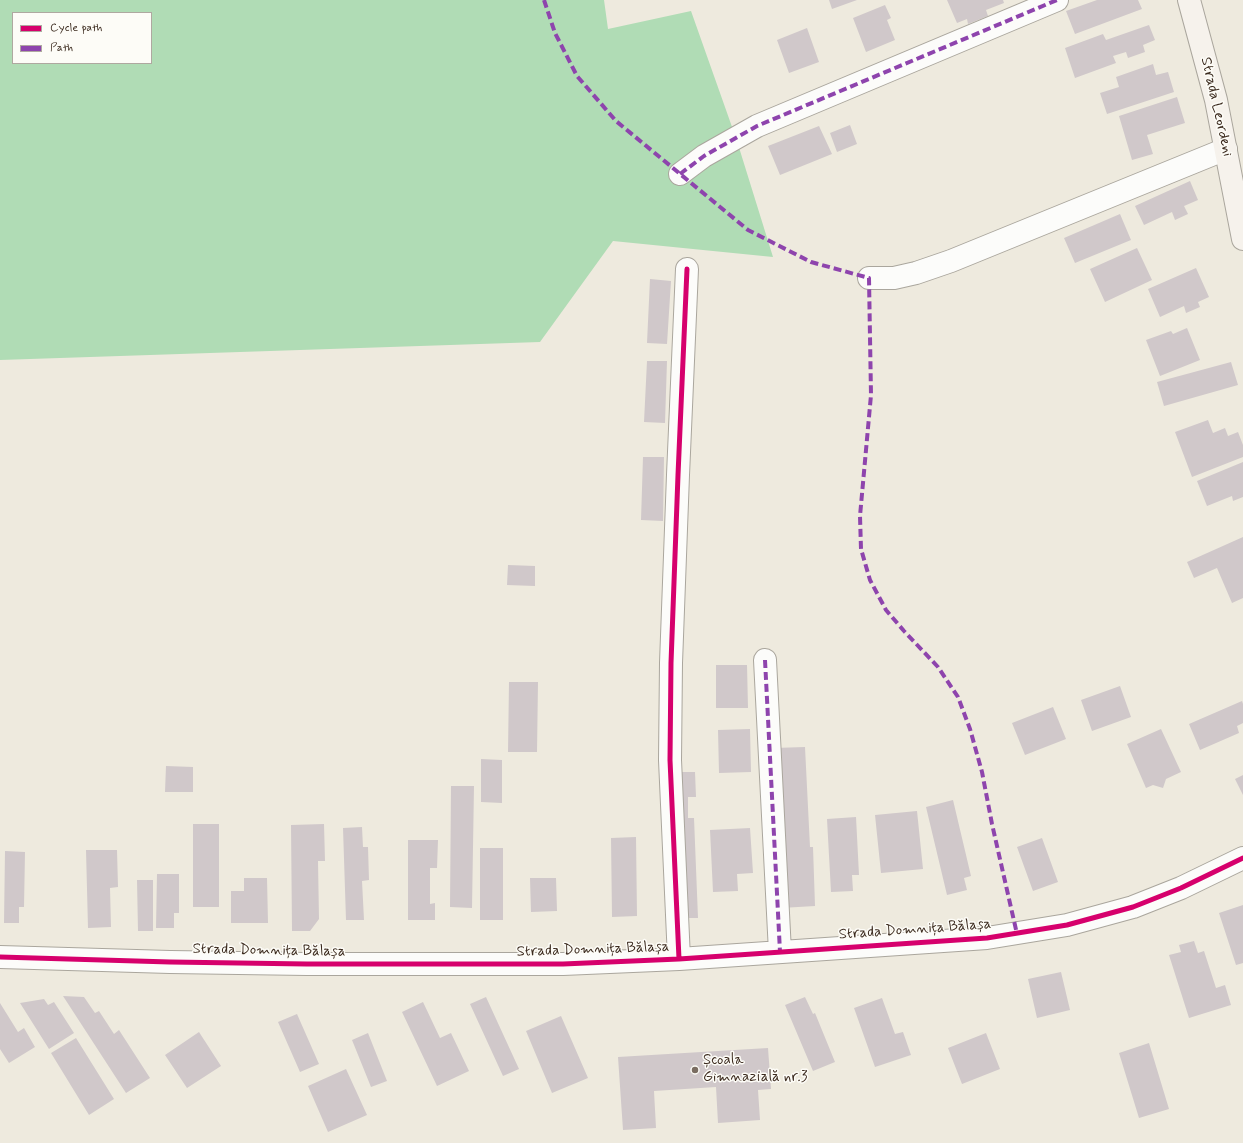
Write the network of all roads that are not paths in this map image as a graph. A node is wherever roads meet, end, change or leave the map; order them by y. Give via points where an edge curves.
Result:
1 (1057, 0) edge
2 (1189, 0) edge
3 (1226, 149) junction
4 (680, 174) dead end
5 (1243, 239) edge
6 (687, 269) dead end
7 (869, 278) dead end
8 (765, 660) dead end
9 (1243, 858) edge
10 (780, 952) junction
11 (0, 957) edge
12 (679, 959) junction

1 - 4 street via 757,126 704,156
2 - 3 main road, Strada Leordeni via 1216,100
3 - 5 main road, Strada Leordeni
3 - 7 street via 951,261 894,278
6 - 12 street via 670,760
8 - 10 street
9 - 10 street, Strada Domnița Bălașa via 1181,888 1133,907 1067,925 987,938
10 - 12 street, Strada Domnița Bălașa
11 - 12 street, Strada Domnița Bălașa via 170,962 426,964 563,964

